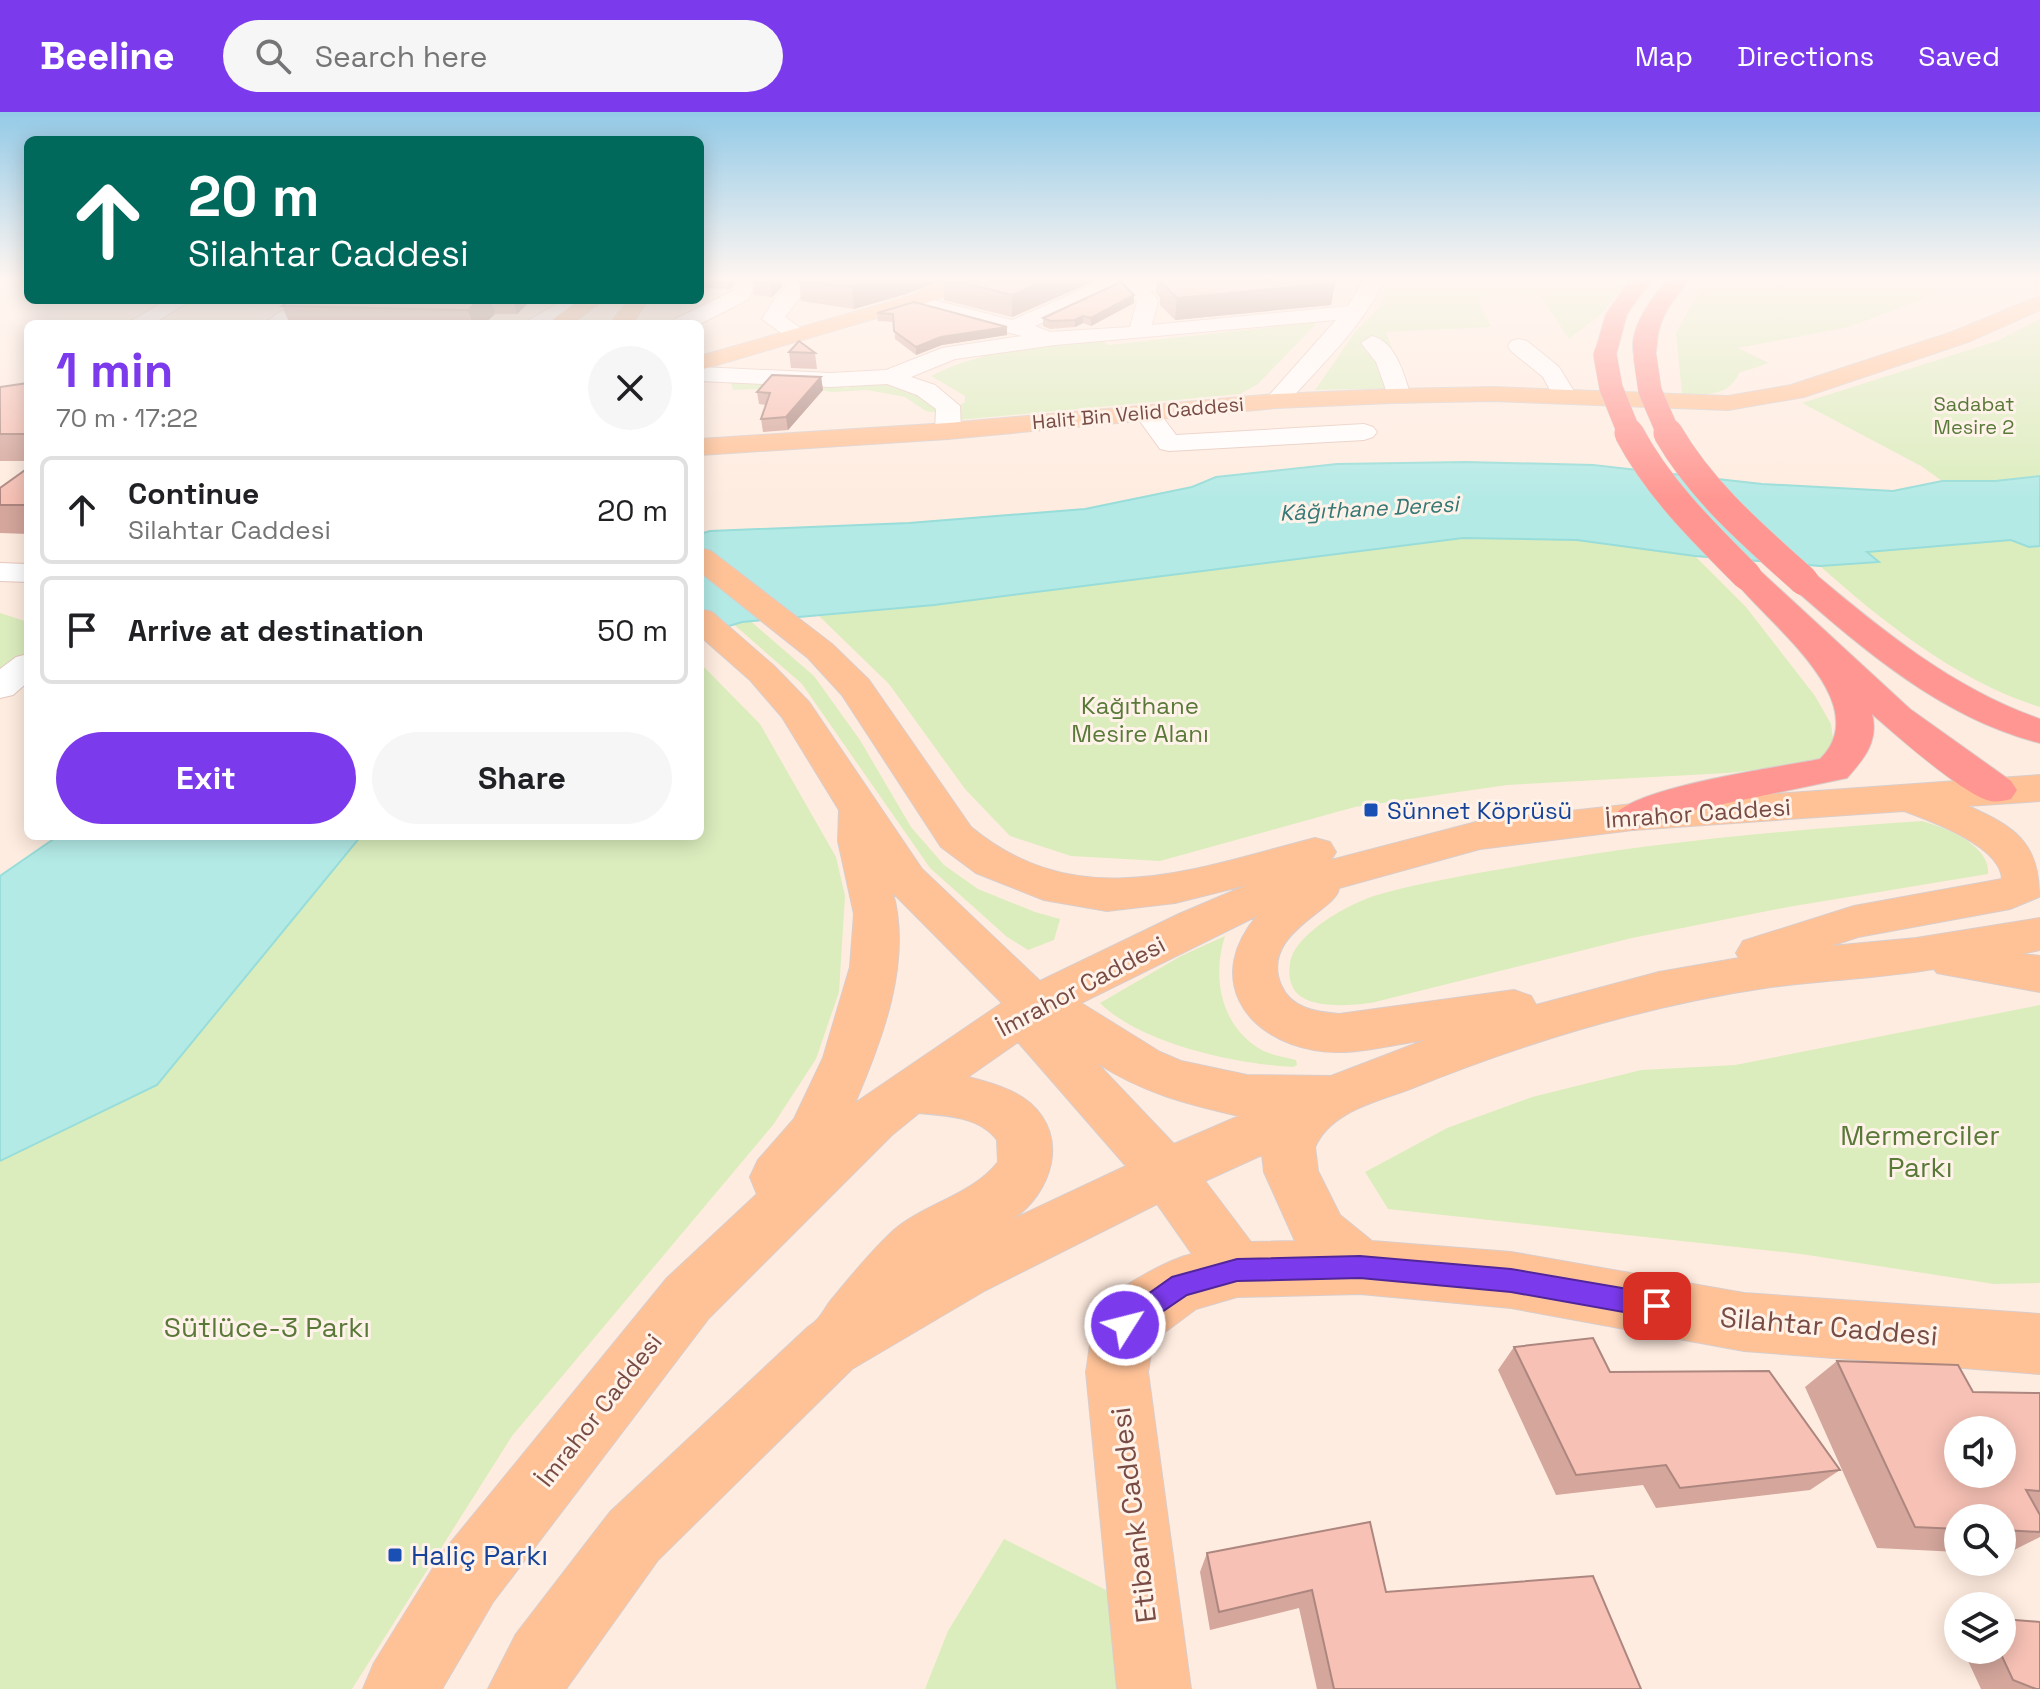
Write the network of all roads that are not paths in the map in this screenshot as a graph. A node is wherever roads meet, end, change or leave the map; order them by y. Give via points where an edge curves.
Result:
1 (733, 353) edge
2 (953, 353) edge
3 (1319, 353) edge
4 (1380, 353) edge
5 (1525, 353) edge
6 (1605, 353) edge
7 (1645, 353) edge
8 (1913, 353) edge
9 (704, 362) edge
10 (704, 374) edge
11 (889, 377) junction
12 (1399, 396) junction
13 (1566, 398) junction
14 (1276, 401) junction
15 (1147, 413) junction
16 (948, 431) junction
17 (1364, 432) dead end
18 (704, 447) edge
19 (704, 560) edge
20 (713, 630) edge
21 (1814, 643) junction
22 (24, 667) edge
23 (0, 687) edge
24 (2040, 732) edge
25 (2040, 788) edge
26 (1997, 790) junction
27 (1909, 798) junction
28 (858, 809) junction
29 (2040, 815) edge
30 (1633, 817) junction
31 (1480, 835) junction
32 (1356, 867) junction
33 (2040, 934) edge
34 (1916, 955) junction
35 (2040, 974) edge
36 (1659, 990) junction
37 (1035, 1005) junction
38 (909, 1091) junction
39 (1326, 1101) junction
40 (1167, 1174) junction
41 (1360, 1267) junction
42 (1237, 1270) junction
43 (688, 1298) junction
44 (2040, 1344) edge
45 (830, 1348) junction
46 (400, 1689) edge
47 (525, 1689) edge
48 (1154, 1689) edge

1 - 9 main road
2 - 11 street
3 - 14 street
4 - 12 street
5 - 13 street via 1553,370
6 - 21 highway, bridge via 1613,399 1643,457 1687,515
7 - 24 highway, bridge via 1651,394 1680,451 1722,502 1804,581 1957,696
8 - 13 main road, Halit Bin Velid Caddesi via 1764,399 1703,404
10 - 11 street
11 - 16 street via 926,390 948,406
12 - 13 main road, Halit Bin Velid Caddesi
12 - 14 main road, Halit Bin Velid Caddesi
14 - 15 main road, Halit Bin Velid Caddesi
15 - 16 main road, Halit Bin Velid Caddesi
15 - 17 street via 1169,443
16 - 18 main road, Halit Bin Velid Caddesi
19 - 31 main road via 802,636 856,688 971,852 1034,881 1091,895 1126,895 1336,846 1438,833
20 - 28 main road via 796,710
21 - 26 highway via 1895,716
21 - 30 highway via 1856,717 1857,736 1845,759 1833,769 1675,801
22 - 23 street
25 - 26 main road, İmrahor Caddesi
26 - 27 main road, İmrahor Caddesi
26 - 29 main road
27 - 30 main road, İmrahor Caddesi
27 - 36 main road via 1989,834 2020,864 2024,886 2010,894 1854,922
28 - 37 main road via 907,880
28 - 43 main road via 856,836 876,915 877,945 845,1068 812,1137 739,1223
30 - 31 main road, İmrahor Caddesi
31 - 32 main road, İmrahor Caddesi
32 - 36 main road via 1294,904 1258,953 1255,979 1263,1004 1293,1025 1339,1033
32 - 37 main road, İmrahor Caddesi via 1257,898
33 - 34 main road
34 - 35 main road
34 - 36 main road via 1771,970
36 - 39 main road via 1487,1037
37 - 38 main road, İmrahor Caddesi
37 - 39 main road via 1173,1080 1247,1096
37 - 40 main road via 1038,1032
38 - 43 main road, İmrahor Caddesi via 842,1147
38 - 45 main road via 943,1092 1007,1115 1019,1126 1026,1159 1020,1176 1000,1196 928,1237
39 - 40 main road
39 - 41 main road via 1298,1126 1288,1147 1291,1172 1320,1233
40 - 42 main road
40 - 45 main road via 965,1271
41 - 42 main road, Silahtar Caddesi
41 - 44 main road, Silahtar Caddesi via 1511,1280 1744,1322
42 - 48 main road, Etibank Caddesi via 1180,1285 1125,1325 1117,1372 1120,1419
43 - 46 main road, İmrahor Caddesi via 468,1577
45 - 47 main road via 634,1536

